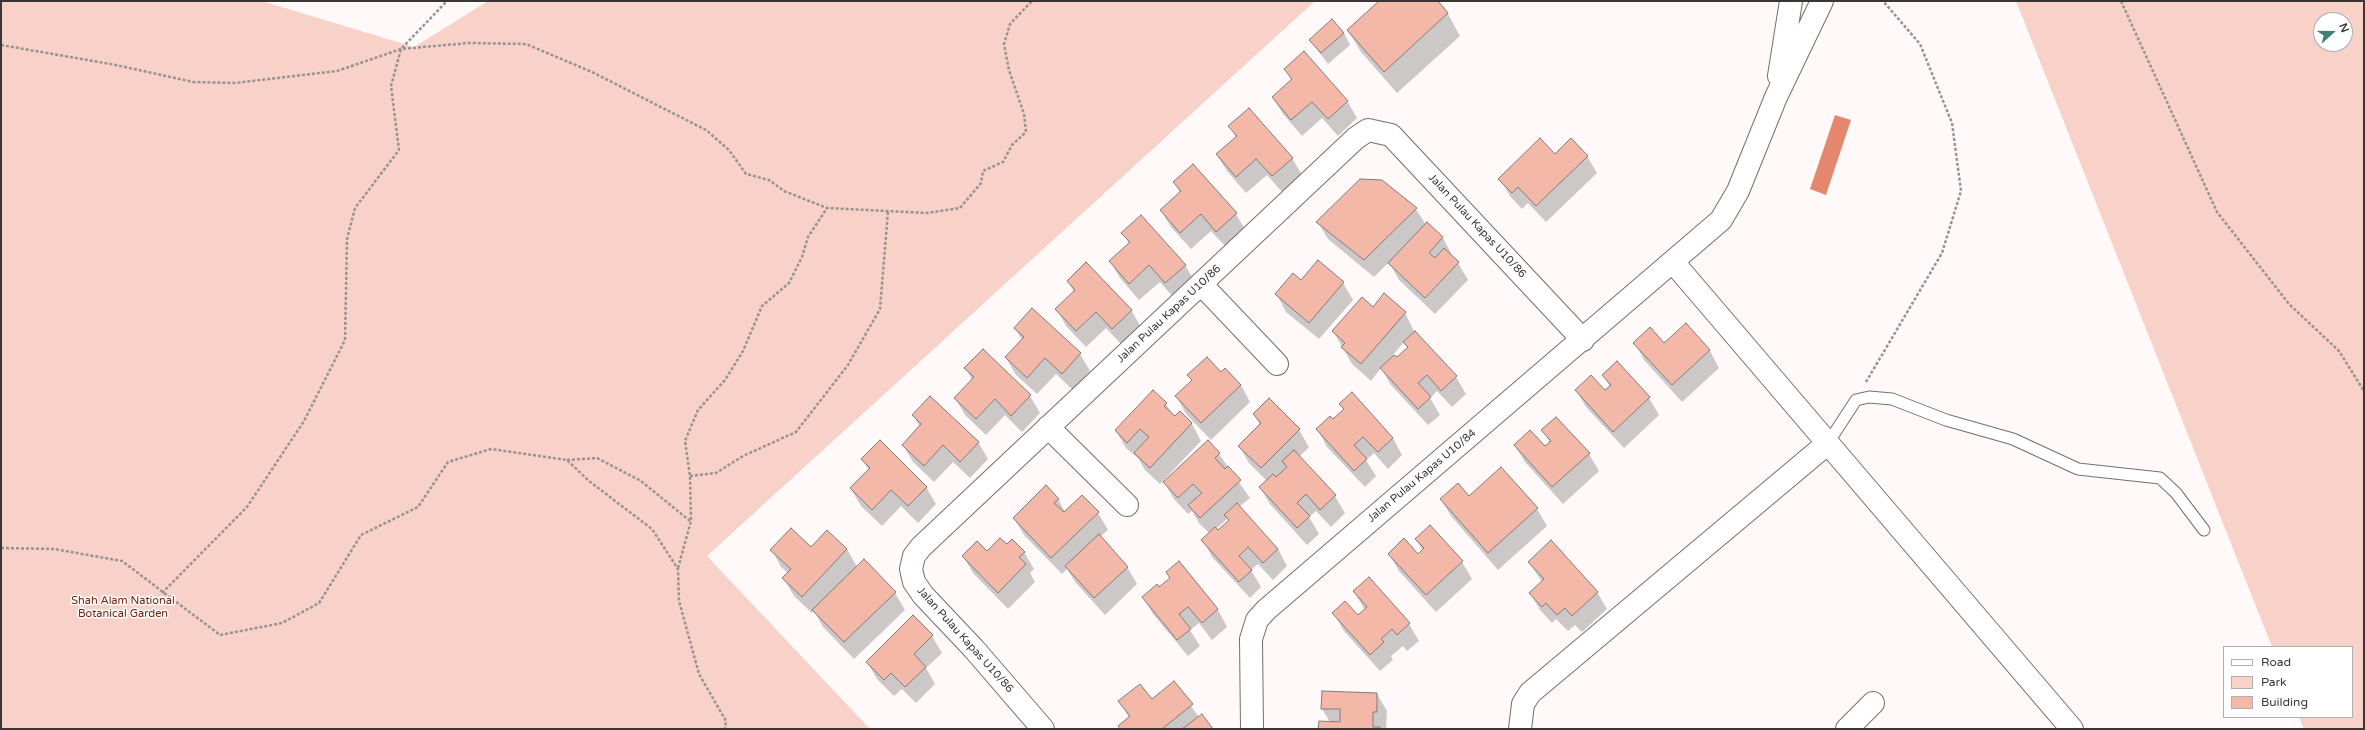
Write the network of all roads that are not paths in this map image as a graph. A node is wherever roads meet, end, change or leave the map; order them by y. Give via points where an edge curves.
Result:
1 (1791, 1) edge
2 (1822, 1) edge
3 (1776, 97) junction
4 (1673, 262) junction
5 (1201, 284) junction
6 (1582, 340) junction
7 (1277, 364) dead end
8 (1048, 427) junction
9 (1828, 443) junction
10 (1127, 505) dead end
11 (2204, 530) dead end
12 (1873, 703) dead end
13 (1043, 729) edge
14 (1252, 729) edge
15 (1520, 729) edge
16 (1847, 729) edge
17 (2072, 729) edge

1 - 3 street
2 - 3 street
3 - 4 street, Jalan Pulau Kapas U10/84 via 1738,191 1721,220
4 - 6 street, Jalan Pulau Kapas U10/84
4 - 9 street
5 - 6 street, Jalan Pulau Kapas U10/86 via 1356,138 1368,130 1380,131 1391,135 1403,146
5 - 7 street
5 - 8 street, Jalan Pulau Kapas U10/86
6 - 14 street, Jalan Pulau Kapas U10/84 via 1257,620 1252,639
8 - 10 street
8 - 13 street, Jalan Pulau Kapas U10/86 via 921,547 914,556 911,569 914,582 923,595
9 - 11 lane via 1856,400 1869,397 1892,399 1946,420 2013,439 2078,470 2160,478 2176,493
9 - 15 street via 1530,693 1523,704
9 - 17 street
12 - 16 street

